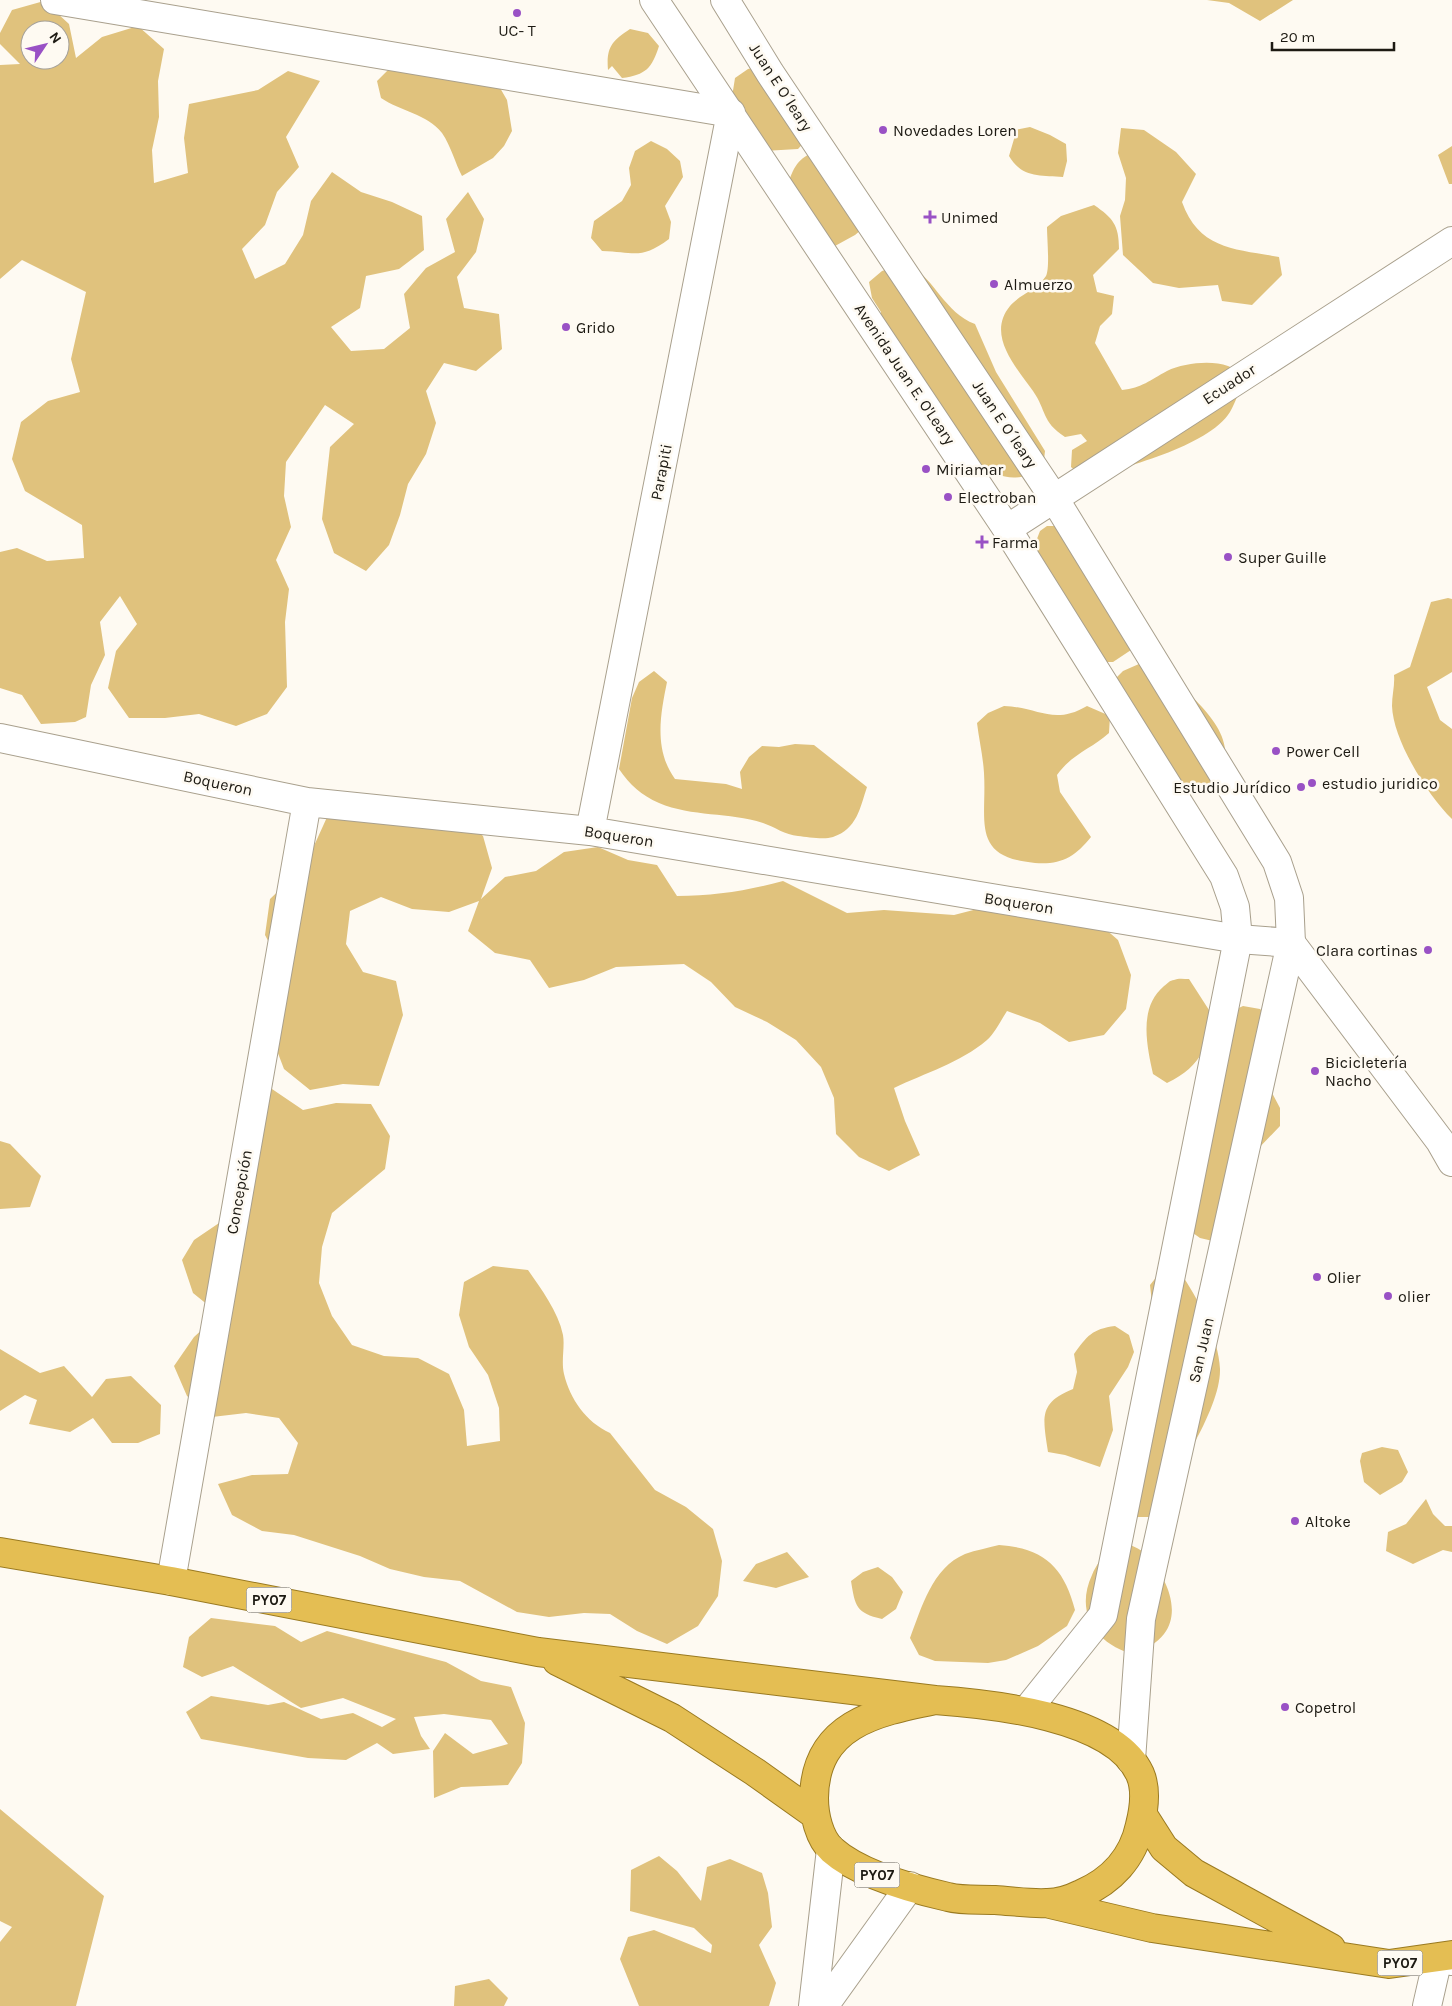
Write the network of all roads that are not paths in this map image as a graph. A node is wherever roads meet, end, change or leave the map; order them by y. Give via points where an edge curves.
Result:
1 (55, 0) edge
2 (654, 0) edge
3 (725, 0) edge
4 (731, 113) junction
5 (1452, 240) edge
6 (1054, 498) junction
7 (1007, 529) junction
8 (0, 738) edge
9 (308, 802) junction
10 (590, 831) junction
11 (1238, 940) junction
12 (1291, 943) junction
13 (1448, 1145) edge
14 (0, 1552) edge
15 (170, 1581) junction
16 (538, 1652) junction
17 (936, 1700) junction
18 (1026, 1710) junction
19 (1131, 1760) junction
20 (814, 1814) junction
21 (1143, 1815) junction
22 (831, 1849) junction
23 (910, 1886) junction
24 (1049, 1903) junction
25 (1348, 1957) junction
26 (1447, 1958) edge
27 (813, 2006) edge
28 (824, 2006) edge
29 (1428, 2006) edge

1 - 4 street
2 - 4 street, Avenida Juan E. O'Leary
3 - 6 street, Juan E O´leary via 776,82
4 - 7 street, Avenida Juan E. O'Leary
4 - 10 street, Parapiti
5 - 6 street, Ecuador
6 - 7 street, Ecuador
6 - 12 street, Juan E O´leary via 1277,862 1289,898
7 - 11 street, Avenida Juan E. O'Leary via 1224,876 1235,907
8 - 9 street, Boqueron
9 - 10 street, Boqueron
9 - 15 street, Concepción
10 - 11 street, Boqueron
11 - 12 street, Boqueron
11 - 18 street via 1103,1614
12 - 13 street
12 - 19 street, San Juan via 1141,1619
14 - 15 highway, PY07
15 - 16 highway, PY07
16 - 17 highway, PY07
16 - 20 highway, PY07 via 672,1718
17 - 18 highway, PY07
17 - 20 highway, PY07 via 855,1722 824,1753 814,1779
18 - 19 highway, PY07 via 1104,1738
19 - 21 highway, PY07 via 1140,1773 1144,1789
20 - 22 highway, PY07
21 - 24 highway, PY07 via 1137,1840 1109,1878 1076,1897
21 - 25 highway, PY07 via 1164,1848 1194,1873
22 - 23 highway, PY07 via 861,1869
22 - 27 street
23 - 24 highway, PY07 via 950,1898
23 - 28 street
24 - 25 highway, PY07 via 1152,1928
25 - 26 highway, PY07 via 1389,1964
26 - 29 street

